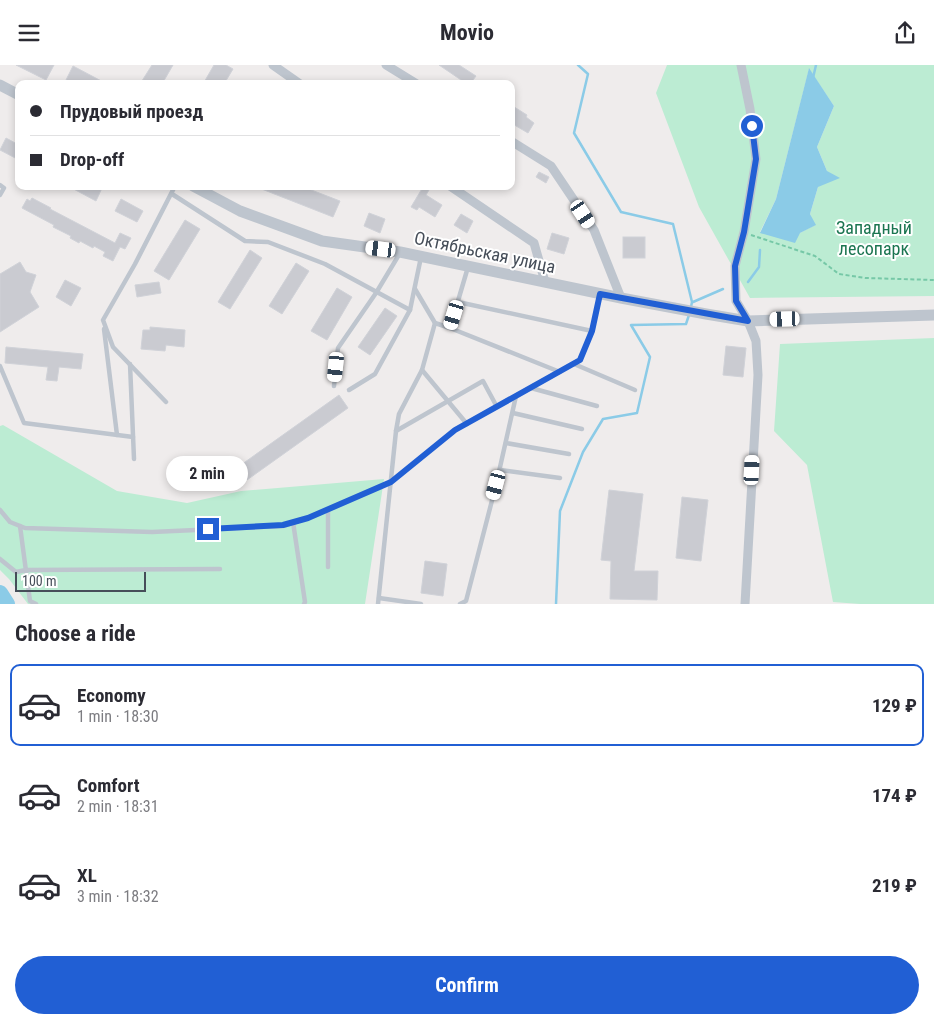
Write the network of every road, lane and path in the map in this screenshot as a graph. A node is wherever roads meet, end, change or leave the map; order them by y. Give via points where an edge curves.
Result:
1 (273, 65) edge
2 (386, 65) edge
3 (741, 65) edge
4 (294, 80) edge
5 (410, 80) edge
6 (0, 85) edge
7 (15, 93) edge
8 (515, 144) edge
9 (0, 185) edge
10 (174, 190) edge
11 (201, 190) edge
12 (456, 190) edge
13 (172, 194) junction
14 (0, 195) edge
15 (744, 232) junction
16 (400, 252) junction
17 (422, 256) junction
18 (469, 266) junction
19 (934, 280) edge
20 (544, 282) junction
21 (415, 289) junction
22 (376, 293) junction
23 (600, 294) junction
24 (621, 298) junction
25 (458, 302) junction
26 (410, 310) junction
27 (934, 315) edge
28 (103, 320) junction
29 (748, 321) junction
30 (435, 323) junction
31 (450, 328) junction
32 (592, 331) junction
33 (130, 364) junction
34 (574, 364) junction
35 (0, 366) edge
36 (422, 370) junction
37 (560, 371) junction
38 (334, 386) dead end
39 (531, 388) junction
40 (349, 390) dead end
41 (635, 390) dead end
42 (516, 396) junction
43 (447, 400) junction
44 (166, 401) dead end
45 (597, 406) dead end
46 (497, 407) junction
47 (512, 413) junction
48 (466, 424) junction
49 (582, 429) dead end
50 (396, 431) junction
51 (117, 435) junction
52 (133, 437) junction
53 (506, 443) junction
54 (570, 454) dead end
55 (134, 459) dead end
56 (500, 470) junction
57 (560, 478) dead end
58 (391, 482) junction
59 (328, 509) junction
60 (0, 511) edge
61 (293, 522) junction
62 (20, 526) junction
63 (0, 559) edge
64 (328, 567) dead end
65 (220, 569) dead end
66 (26, 570) junction
67 (379, 601) edge
68 (33, 603) edge
69 (304, 604) edge
70 (421, 604) edge
71 (460, 604) edge
72 (745, 604) edge

1 - 4 street
2 - 5 street
3 - 15 street via 756,159
6 - 7 street
8 - 24 street via 551,166 594,230
9 - 14 lane via 4,188
10 - 13 lane
11 - 16 street, Октябрьская улица via 240,211 322,241
12 - 20 street via 534,243
13 - 22 lane via 245,241 268,241 325,264
13 - 28 lane
15 - 19 path via 815,256 840,274
15 - 29 street via 735,266 736,301
16 - 17 street, Октябрьская улица
16 - 22 lane
17 - 18 street, Октябрьская улица
17 - 21 lane
18 - 20 street, Октябрьская улица
18 - 25 lane
20 - 23 street, Октябрьская улица
21 - 26 lane
21 - 30 lane
22 - 26 lane
22 - 38 lane via 338,348
23 - 24 street, Октябрьская улица
23 - 32 lane
24 - 29 street, Октябрьская улица
25 - 31 lane
25 - 32 lane
26 - 40 lane via 375,374
27 - 29 street, Октябрьская улица
28 - 33 lane via 113,347
28 - 51 lane
29 - 72 street via 756,341 758,375
30 - 31 lane
30 - 36 lane
31 - 37 lane
32 - 34 lane via 580,360
33 - 44 lane
33 - 52 lane
34 - 37 lane
34 - 41 lane
35 - 51 lane via 24,423
36 - 43 lane
36 - 50 lane via 399,414
37 - 39 lane
39 - 42 lane
39 - 45 lane
42 - 46 lane
42 - 47 lane
43 - 46 lane via 483,381
43 - 48 lane
43 - 50 lane
46 - 48 lane
47 - 49 lane
47 - 53 lane
48 - 58 lane
50 - 58 lane
51 - 52 lane
52 - 55 lane
53 - 54 lane
53 - 56 lane
56 - 57 lane
56 - 71 lane via 466,601
58 - 59 lane
58 - 67 lane
59 - 61 lane
59 - 64 lane
60 - 62 lane via 10,522
61 - 62 lane via 152,532
61 - 69 lane
62 - 66 lane
63 - 66 lane via 16,571
65 - 66 lane
66 - 68 lane
67 - 70 lane

